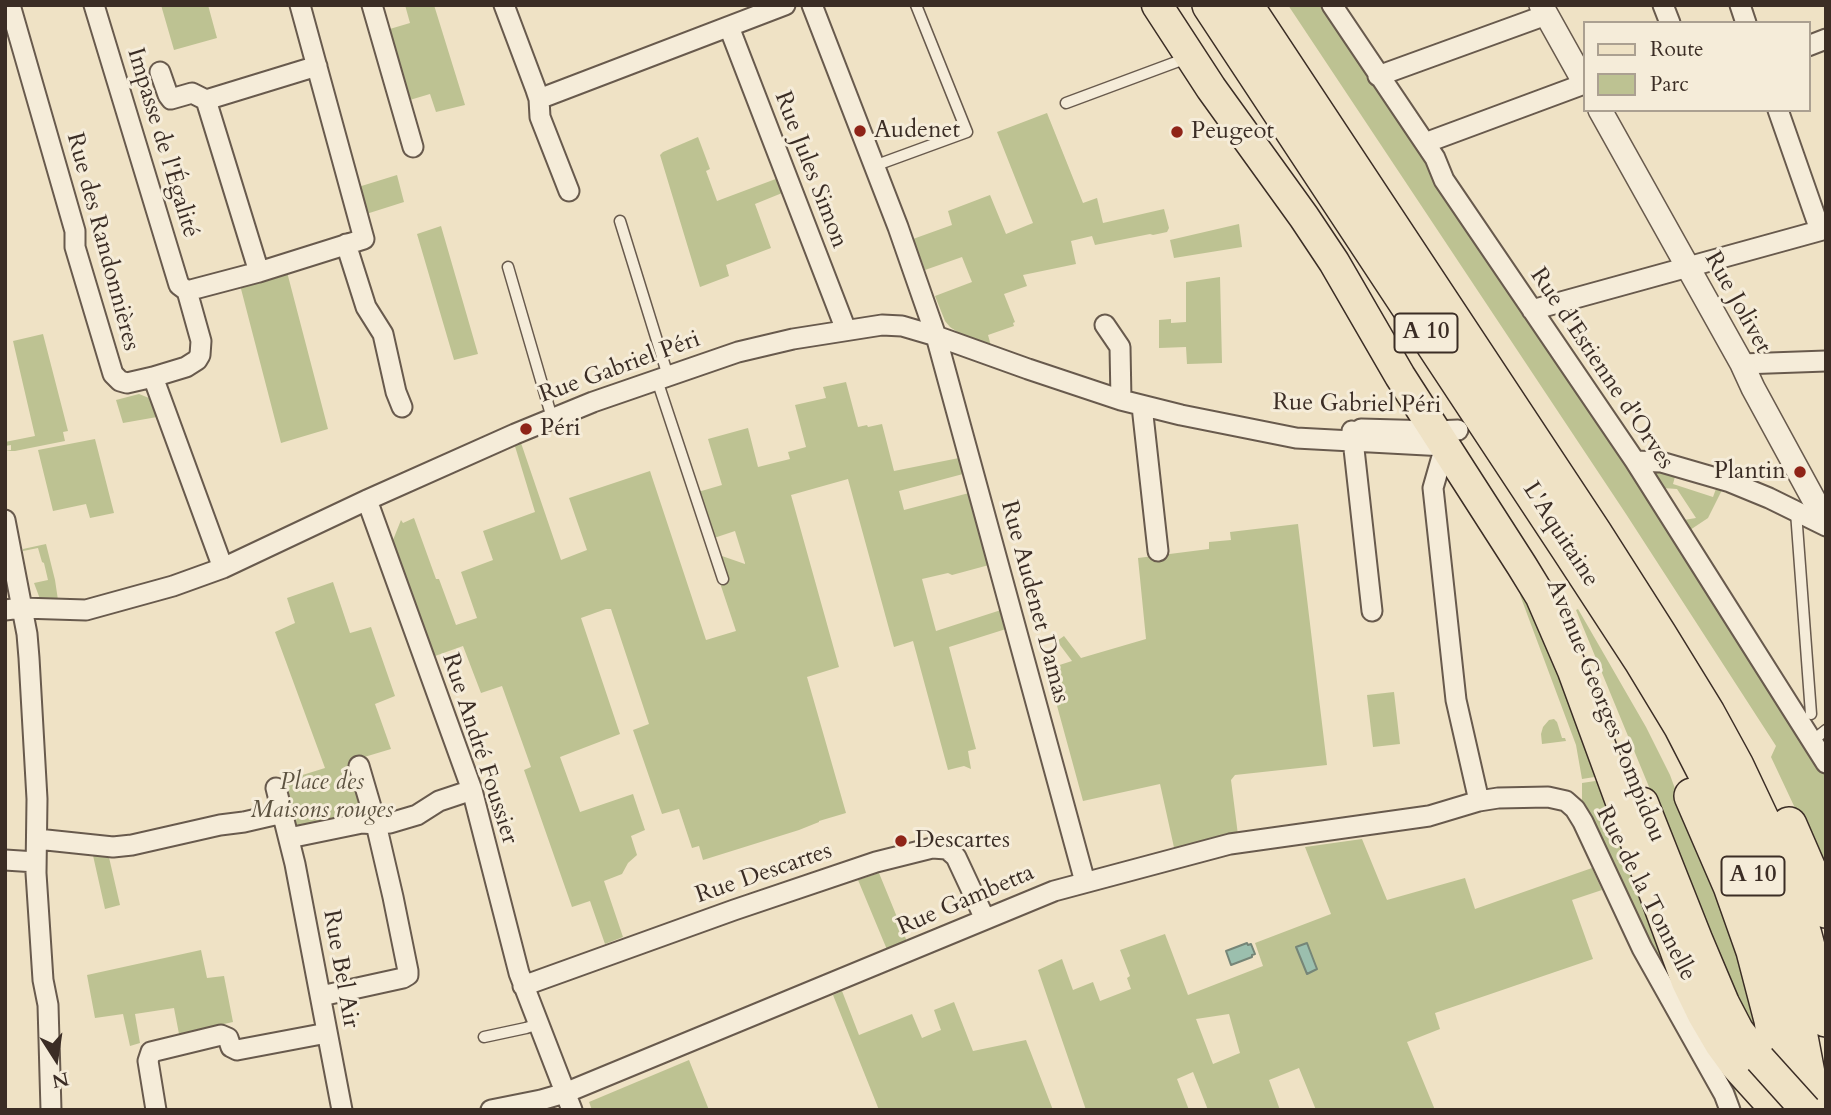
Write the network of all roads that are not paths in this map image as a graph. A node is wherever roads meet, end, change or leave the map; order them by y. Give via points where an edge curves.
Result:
1 (10, 5) edge
2 (94, 5) edge
3 (300, 5) edge
4 (372, 5) edge
5 (504, 5) edge
6 (785, 5) edge
7 (812, 5) edge
8 (916, 5) edge
9 (1157, 5) edge
10 (1176, 5) edge
11 (1210, 5) edge
12 (1245, 5) edge
13 (1332, 5) edge
14 (1544, 10) edge
15 (729, 27) junction
16 (1191, 57) junction
17 (317, 66) junction
18 (160, 72) dead end
19 (1378, 76) junction
20 (1582, 79) edge
21 (1582, 84) edge
22 (539, 99) junction
23 (206, 100) junction
24 (1066, 103) dead end
25 (1601, 112) edge
26 (1779, 112) edge
27 (1425, 142) junction
28 (413, 147) dead end
29 (874, 166) junction
30 (569, 191) dead end
31 (620, 221) dead end
32 (1823, 229) edge
33 (346, 244) junction
34 (508, 267) dead end
35 (1687, 267) junction
36 (258, 272) junction
37 (187, 291) junction
38 (1532, 310) junction
39 (1105, 325) dead end
40 (846, 330) junction
41 (936, 336) junction
42 (1826, 361) edge
43 (1742, 364) junction
44 (153, 377) junction
45 (663, 378) junction
46 (1121, 400) junction
47 (1142, 406) junction
48 (402, 407) dead end
49 (552, 418) junction
50 (1352, 435) junction
51 (1446, 436) junction
52 (1635, 461) junction
53 (1467, 480) junction
54 (1433, 488) junction
55 (367, 500) junction
56 (1813, 516) edge
57 (5, 520) edge
58 (1158, 551) dead end
59 (223, 568) junction
60 (723, 579) dead end
61 (14, 609) edge
62 (1372, 611) dead end
63 (1646, 613) junction
64 (1642, 661) junction
65 (1811, 714) dead end
66 (1819, 736) edge
67 (1826, 763) edge
68 (359, 766) dead end
69 (276, 788) dead end
70 (472, 790) junction
71 (1479, 801) junction
72 (283, 813) junction
73 (376, 824) junction
74 (289, 838) junction
75 (37, 839) junction
76 (5, 860) edge
77 (36, 862) junction
78 (1085, 882) junction
79 (1826, 910) edge
80 (985, 919) junction
81 (523, 985) junction
82 (321, 996) junction
83 (1826, 1019) edge
84 (538, 1024) junction
85 (327, 1033) junction
86 (484, 1037) dead end
87 (1772, 1095) edge
88 (569, 1102) edge
89 (51, 1110) edge
90 (156, 1110) edge
91 (342, 1110) edge
92 (491, 1110) edge
93 (1730, 1110) edge
94 (1806, 1110) edge
95 (1814, 1110) edge

1 - 44 street, Rue des Randonnières via 113,374 127,383
2 - 37 street, Impasse de l'Égalité via 180,285
3 - 17 street
4 - 28 street
5 - 22 street
6 - 15 street
7 - 29 street, Rue Audenet Damas
8 - 29 lane via 967,132
9 - 16 main road, Avenue Georges Pompidou
10 - 51 main road, Avenue Georges Pompidou
11 - 64 highway, L'Aquitaine / A 10
12 - 63 highway, L'Aquitaine / A 10
13 - 19 street, Rue d'Estienne d'Orves
14 - 19 street
14 - 20 street
15 - 22 street
15 - 40 street, Rue Jules Simon
16 - 24 lane
16 - 51 main road, Avenue Georges Pompidou via 1334,262 1381,346
17 - 23 street
17 - 33 street via 364,239
18 - 23 street via 171,99 192,93
19 - 27 street, Rue d'Estienne d'Orves
21 - 27 street
22 - 30 street via 540,117
23 - 36 street
25 - 35 street, Rue Jolivet
26 - 32 street
27 - 38 street, Rue d'Estienne d'Orves via 1444,180
29 - 41 street, Rue Audenet Damas
31 - 45 lane
32 - 35 street
33 - 36 street
33 - 48 street via 366,307 383,334
34 - 49 lane
35 - 38 street
35 - 43 street, Rue Jolivet
36 - 37 street
37 - 44 street, Impasse de l'Égalité via 201,341 200,355 186,368
38 - 52 street, Rue d'Estienne d'Orves
39 - 46 street via 1120,347
40 - 41 street, Rue Gabriel Péri via 902,326
40 - 45 street, Rue Gabriel Péri via 738,352
41 - 46 street, Rue Gabriel Péri
41 - 78 street, Rue Audenet Damas
42 - 43 street
43 - 56 street, Rue Jolivet
44 - 59 street, Rue des Randonnières
45 - 49 street, Rue Gabriel Péri
45 - 60 lane
46 - 47 street, Rue Gabriel Péri
47 - 50 street, Rue Gabriel Péri via 1296,438
47 - 58 street
49 - 55 street, Rue Gabriel Péri
50 - 51 street, Rue Gabriel Péri
50 - 62 street
51 - 53 main road, Avenue Georges Pompidou
51 - 54 street
51 - 87 main road, Avenue Georges Pompidou via 1527,536 1557,587 1710,970
52 - 56 street via 1661,462 1718,479
52 - 66 street, Rue d'Estienne d'Orves
53 - 54 street via 1451,478
53 - 87 main road, Avenue Georges Pompidou via 1541,597 1558,633 1703,1015 1736,1066
54 - 71 street via 1456,700
55 - 59 street, Rue Gabriel Péri
55 - 70 street, Rue André Foussier
56 - 65 lane
57 - 61 street
59 - 61 street, Rue Gabriel Péri via 97,608
61 - 75 street via 29,659
63 - 79 highway via 1692,654 1729,713 1787,822
63 - 83 highway, L'Aquitaine / A 10 via 1707,713 1762,821 1804,935
64 - 87 highway via 1665,741 1722,864 1754,951 1772,1020
64 - 95 highway, L'Aquitaine / A 10 via 1710,780 1758,887 1793,1000
66 - 67 street, Rue d'Estienne d'Orves
68 - 73 street
69 - 72 street
70 - 73 street via 439,801 417,815
70 - 81 street, Rue André Foussier
71 - 78 street, Rue Gambetta via 1429,816 1230,844
71 - 93 street, Rue de la Tonnelle via 1548,797 1566,801 1575,809 1642,948
72 - 74 street
72 - 75 street via 132,845
73 - 74 street
73 - 82 street via 408,975
74 - 82 street, Rue Bel Air
75 - 77 street
76 - 77 street
77 - 89 street
78 - 80 street, Rue Gambetta
80 - 81 street, Rue Descartes via 956,857 947,849 932,848 876,862
80 - 88 street, Rue Gambetta
81 - 84 street, Rue André Foussier
82 - 85 street, Rue Bel Air
84 - 86 lane
84 - 88 street, Rue André Foussier
85 - 90 street via 237,1050 221,1035 151,1052 148,1060
85 - 91 street, Rue Bel Air
87 - 94 main road, Avenue Georges Pompidou, bridge
88 - 92 street, Rue Gambetta via 541,1100

